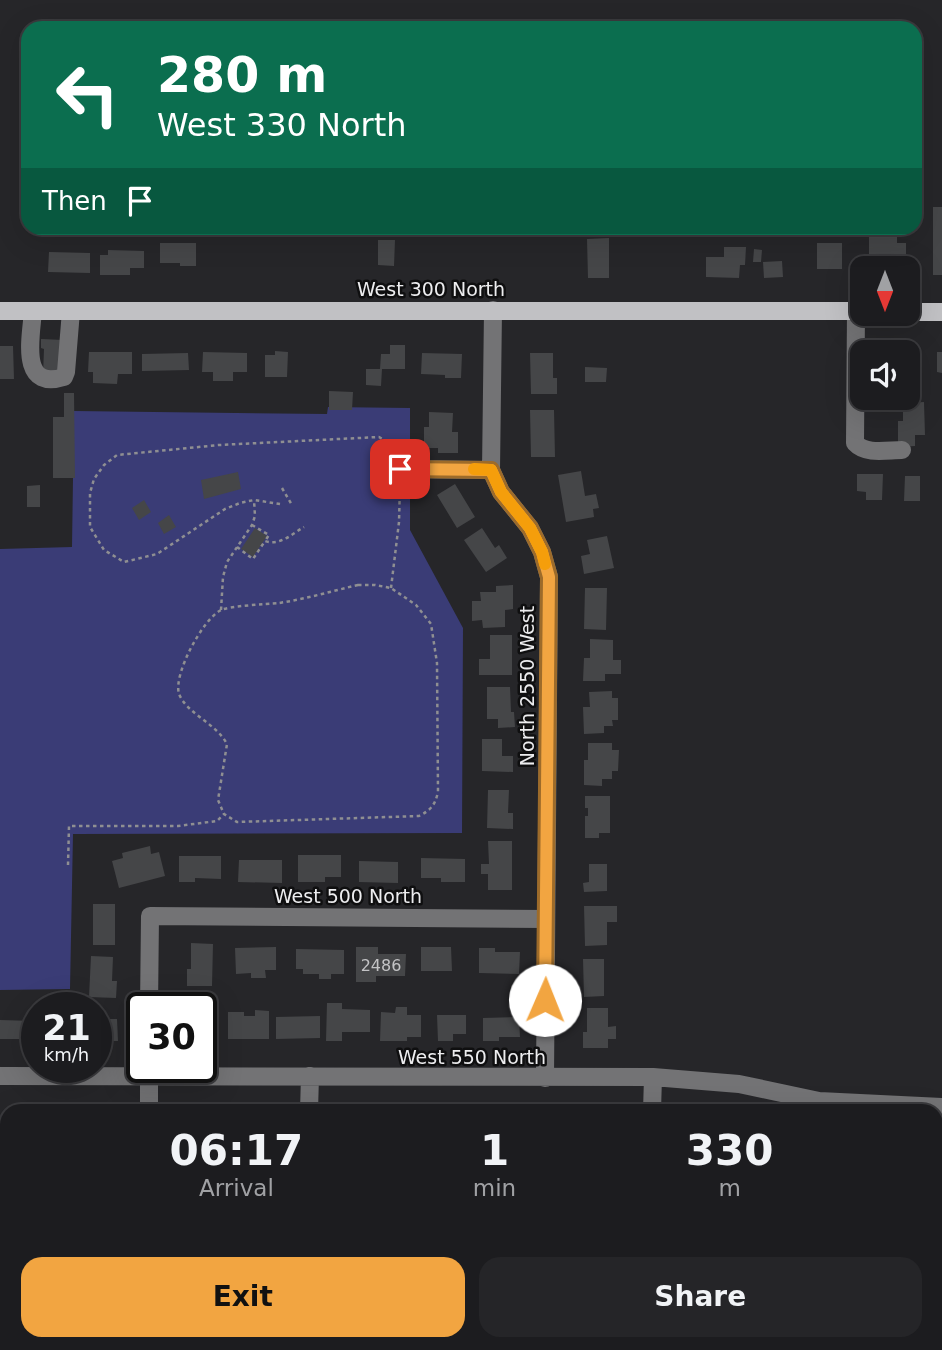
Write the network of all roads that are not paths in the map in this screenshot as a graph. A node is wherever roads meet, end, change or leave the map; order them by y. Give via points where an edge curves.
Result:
1 (493, 310) junction
2 (0, 311) edge
3 (33, 311) junction
4 (71, 311) junction
5 (850, 312) edge
6 (920, 312) edge
7 (942, 312) edge
8 (859, 326) edge
9 (902, 450) dead end
10 (400, 469) road end
11 (491, 470) junction
12 (546, 919) junction
13 (149, 992) edge
14 (126, 1072) edge
15 (217, 1073) edge
16 (0, 1076) edge
17 (310, 1076) junction
18 (653, 1077) junction
19 (545, 1078) junction
20 (149, 1083) edge
21 (149, 1104) edge
22 (309, 1104) edge
23 (652, 1104) edge
24 (833, 1104) edge

1 - 4 main road, West 300 North
1 - 5 main road, West 300 North
1 - 11 street, North 2550 West
2 - 3 main road, West 300 North
3 - 4 main road, West 300 North
3 - 4 street via 33,367 36,375 58,379 66,372
6 - 7 main road
8 - 9 street via 855,443 868,451
10 - 11 street
11 - 12 street, North 2550 West via 501,492 530,528 549,577
12 - 13 street, West 500 North via 150,916
12 - 19 street, North 2550 West
14 - 16 street, West 550 North
15 - 17 street, West 550 North
17 - 19 street, West 550 North
17 - 22 street
18 - 19 street, West 550 North
18 - 23 street
18 - 24 street, West 550 North via 739,1084
20 - 21 street

